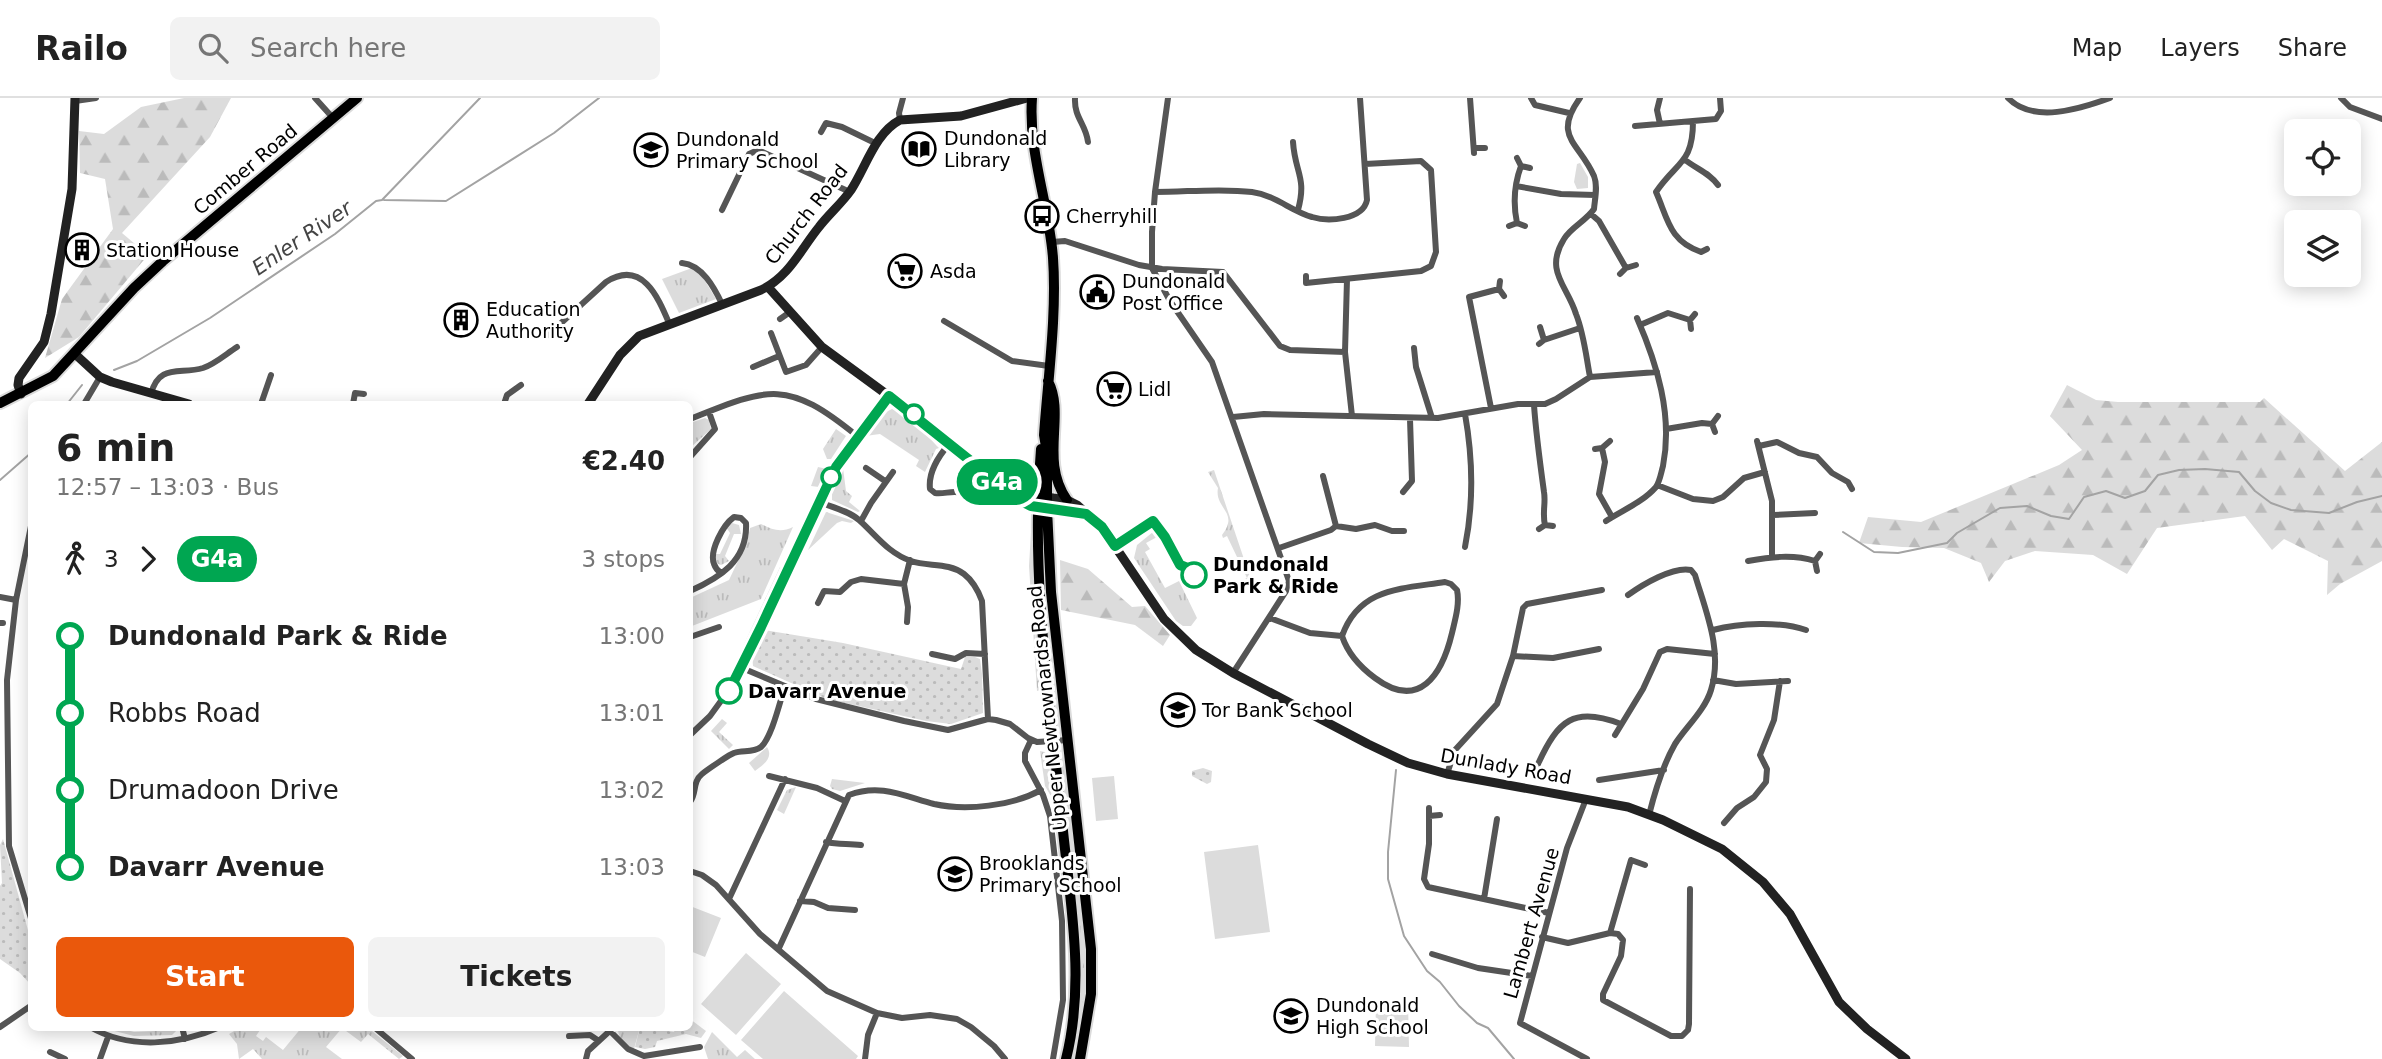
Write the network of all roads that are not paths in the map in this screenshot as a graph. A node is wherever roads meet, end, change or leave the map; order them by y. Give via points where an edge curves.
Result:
1 (96, 98) edge
2 (315, 98) edge
3 (357, 98) edge
4 (904, 98) edge
5 (1030, 98) edge
6 (1075, 98) edge
7 (1168, 98) edge
8 (1360, 98) edge
9 (1470, 98) edge
10 (1531, 98) edge
11 (1580, 98) edge
12 (1660, 98) edge
13 (1720, 98) edge
14 (2008, 98) edge
15 (2110, 98) edge
16 (2341, 98) edge
17 (75, 100) edge
18 (1569, 113) junction
19 (333, 118) junction
20 (2382, 119) edge
21 (901, 120) junction
22 (1693, 121) junction
23 (1660, 124) junction
24 (1635, 126) dead end
25 (821, 132) dead end
26 (1088, 142) dead end
27 (1293, 142) dead end
28 (877, 144) junction
29 (1485, 148) dead end
30 (1517, 158) dead end
31 (1685, 159) junction
32 (1365, 164) junction
33 (1521, 166) junction
34 (1530, 168) dead end
35 (1718, 170) dead end
36 (1712, 177) junction
37 (1516, 186) junction
38 (1718, 186) dead end
39 (850, 192) junction
40 (1155, 192) junction
41 (1595, 195) junction
42 (722, 210) dead end
43 (1297, 210) junction
44 (1591, 214) junction
45 (1508, 226) dead end
46 (1052, 242) junction
47 (1698, 261) dead end
48 (682, 263) dead end
49 (1636, 265) dead end
50 (1152, 268) junction
51 (1626, 268) junction
52 (1620, 274) dead end
53 (1306, 276) dead end
54 (1347, 279) junction
55 (768, 287) junction
56 (1504, 296) dead end
57 (722, 304) junction
58 (790, 312) junction
59 (780, 319) dead end
60 (944, 321) dead end
61 (670, 323) junction
62 (1540, 327) dead end
63 (1580, 328) junction
64 (1691, 328) dead end
65 (771, 333) dead end
66 (548, 335) dead end
67 (237, 346) dead end
68 (822, 347) junction
69 (1413, 348) dead end
70 (1345, 352) junction
71 (75, 354) junction
72 (779, 356) junction
73 (1049, 366) junction
74 (752, 367) dead end
75 (1657, 372) junction
76 (271, 375) dead end
77 (100, 377) junction
78 (1590, 377) junction
79 (1048, 381) junction
80 (522, 385) dead end
81 (21, 394) junction
82 (151, 394) junction
83 (363, 394) dead end
84 (889, 396) junction
85 (86, 401) edge
86 (177, 401) edge
87 (262, 401) edge
88 (354, 401) edge
89 (505, 401) edge
90 (590, 401) edge
91 (0, 403) edge
92 (1534, 405) junction
93 (1491, 408) junction
94 (709, 412) junction
95 (1465, 414) junction
96 (1352, 416) junction
97 (1718, 416) dead end
98 (1233, 417) junction
99 (693, 418) edge
100 (1432, 418) junction
101 (1410, 419) junction
102 (1667, 429) junction
103 (856, 436) junction
104 (1610, 441) dead end
105 (950, 444) junction
106 (693, 454) edge
107 (866, 468) dead end
108 (893, 472) dead end
109 (1765, 472) junction
110 (1322, 474) dead end
111 (885, 481) junction
112 (1657, 485) junction
113 (1852, 489) dead end
114 (1403, 492) dead end
115 (968, 500) dead end
116 (1067, 500) junction
117 (819, 502) junction
118 (1042, 503) junction
119 (1815, 513) dead end
120 (1086, 514) junction
121 (1773, 515) junction
122 (861, 521) junction
123 (1336, 526) junction
124 (1545, 527) dead end
125 (1404, 531) dead end
126 (28, 538) edge
127 (1465, 547) dead end
128 (1279, 548) junction
129 (1820, 554) dead end
130 (1772, 556) junction
131 (23, 560) junction
132 (28, 561) edge
133 (910, 561) junction
134 (1748, 561) dead end
135 (1815, 561) junction
136 (1816, 570) dead end
137 (721, 573) junction
138 (904, 584) junction
139 (693, 590) edge
140 (1602, 590) dead end
141 (1594, 593) junction
142 (1628, 595) dead end
143 (0, 597) edge
144 (16, 600) junction
145 (818, 603) dead end
146 (1595, 603) dead end
147 (1270, 618) junction
148 (1803, 618) dead end
149 (907, 622) dead end
150 (719, 627) dead end
151 (1713, 630) junction
152 (1342, 636) junction
153 (693, 637) edge
154 (932, 654) dead end
155 (985, 654) junction
156 (1714, 654) junction
157 (1513, 656) junction
158 (1594, 661) dead end
159 (742, 668) junction
160 (1233, 673) junction
161 (1713, 680) junction
162 (1780, 681) junction
163 (1788, 681) dead end
164 (785, 686) junction
165 (4, 711) edge
166 (988, 719) junction
167 (1621, 724) junction
168 (693, 732) edge
169 (1615, 735) dead end
170 (1031, 740) junction
171 (1068, 740) junction
172 (1054, 742) junction
173 (1762, 751) junction
174 (1772, 755) dead end
175 (1538, 764) dead end
176 (1664, 770) junction
177 (1447, 774) junction
178 (769, 775) dead end
179 (785, 779) junction
180 (1599, 780) dead end
181 (1041, 790) junction
182 (693, 798) edge
183 (1586, 799) junction
184 (845, 801) junction
185 (1440, 815) dead end
186 (1649, 815) junction
187 (0, 820) edge
188 (1736, 823) dead end
189 (8, 824) junction
190 (1507, 827) dead end
191 (827, 842) junction
192 (861, 845) dead end
193 (1645, 864) dead end
194 (693, 872) edge
195 (1690, 889) dead end
196 (729, 899) junction
197 (1484, 899) junction
198 (800, 901) junction
199 (28, 909) edge
200 (855, 910) dead end
201 (1549, 913) junction
202 (1611, 933) junction
203 (1542, 937) junction
204 (779, 948) junction
205 (1437, 966) dead end
206 (1532, 976) junction
207 (28, 1008) edge
208 (877, 1013) junction
209 (0, 1027) edge
210 (97, 1031) edge
211 (183, 1031) edge
212 (208, 1031) edge
213 (382, 1031) edge
214 (610, 1031) edge
215 (614, 1031) edge
216 (569, 1036) dead end
217 (108, 1037) junction
218 (185, 1039) junction
219 (598, 1041) junction
220 (700, 1047) dead end
221 (50, 1052) dead end
222 (65, 1059) edge
223 (100, 1059) edge
224 (412, 1059) edge
225 (586, 1059) edge
226 (866, 1059) edge
227 (1005, 1059) edge
228 (1053, 1059) edge
229 (1066, 1059) edge
230 (1080, 1059) edge
231 (1587, 1059) edge
232 (1906, 1059) edge

1 - 17 street
2 - 19 street
3 - 19 highway, Comber Road
4 - 21 street
5 - 21 street via 961,116
5 - 46 highway, Upper Newtownards Road
6 - 26 street via 1076,117
7 - 40 street
8 - 32 street
9 - 29 street via 1474,150
10 - 18 street via 1535,105
11 - 18 street
12 - 23 street
13 - 22 street via 1719,117
14 - 15 street via 2025,110 2040,112
16 - 20 street via 2350,107
17 - 81 street via 72,189 64,248 44,342 19,378
18 - 41 street via 1567,129 1594,176
19 - 71 highway, Comber Road via 158,266
21 - 28 street, Church Road
22 - 23 street
22 - 31 street via 1693,144
23 - 24 street
25 - 28 street via 825,123
27 - 43 street via 1303,183
28 - 39 street, Church Road
30 - 33 street
31 - 36 street
31 - 47 street via 1656,192 1678,238 1690,248 1704,250
32 - 43 street via 1367,200 1360,213 1318,218
32 - 54 street via 1427,164 1436,256 1431,266 1421,271
33 - 34 street
33 - 37 street
35 - 36 street
36 - 38 street
37 - 41 street
37 - 45 street via 1514,206 1521,225
39 - 42 street via 758,150 749,154
39 - 55 street, Church Road
40 - 43 street via 1256,193
40 - 50 street
41 - 44 street
44 - 51 street
44 - 63 street via 1565,236 1557,253 1558,280
46 - 50 street
46 - 73 highway, Upper Newtownards Road
48 - 57 street via 703,274
49 - 51 street
50 - 70 street via 1223,272 1280,346
50 - 98 street via 1212,362
51 - 52 street
53 - 54 street via 1306,283
54 - 70 street
55 - 57 street, Church Road
55 - 58 street
56 - 93 street via 1500,285 1469,297
57 - 61 street, Church Road
58 - 59 street
58 - 68 street
60 - 73 street via 1012,360
61 - 66 street via 650,285 625,275 607,282
61 - 90 street, Church Road via 633,340
62 - 63 street via 1542,342
63 - 78 street
64 - 75 street via 1693,317 1668,313 1638,321
65 - 72 street
67 - 82 street via 205,368 160,376
68 - 72 street via 806,365 786,372
68 - 84 street
69 - 100 street
70 - 96 street
71 - 77 street
71 - 81 highway, Comber Road via 53,376
72 - 74 street
73 - 79 highway, Upper Newtownards Road
75 - 78 street
75 - 102 street
76 - 87 street
77 - 82 street
77 - 85 street
78 - 92 street via 1556,400
79 - 116 highway via 1055,394 1054,467
79 - 118 highway, Upper Newtownards Road
80 - 89 street
81 - 91 highway, Comber Road
82 - 86 street
83 - 88 street via 355,393
84 - 103 street
84 - 105 street
92 - 93 street
92 - 124 street
93 - 95 street
94 - 99 street
94 - 103 street via 742,398 776,393 812,404
94 - 106 street via 715,429
95 - 100 street
95 - 127 street via 1472,476
96 - 98 street
96 - 101 street
97 - 102 street via 1713,428 1702,423
98 - 128 street
100 - 101 street
101 - 114 street via 1412,481
102 - 112 street
103 - 117 street
104 - 112 street via 1599,449 1605,462 1599,494 1609,519
105 - 115 street via 928,478 930,489 941,494 959,492
105 - 118 street via 1027,505
107 - 111 street
108 - 111 street
109 - 112 street via 1744,478 1713,501 1693,499
109 - 113 street via 1758,443 1777,442 1817,457 1832,473 1850,479
109 - 121 street
110 - 123 street
111 - 122 street
116 - 118 street
116 - 120 street, Dunlady Road
117 - 122 street
117 - 159 street
118 - 120 street
118 - 171 highway, Upper Newtownards Road
118 - 172 highway, Upper Newtownards Road via 1038,593
119 - 121 street
120 - 160 street, Dunlady Road via 1099,524 1175,632
121 - 130 street
122 - 133 street via 884,546
123 - 125 street via 1376,525
123 - 128 street
126 - 131 street
128 - 147 street via 1289,581
129 - 135 street
130 - 134 street
130 - 135 street
131 - 132 street
131 - 144 street
133 - 138 street
133 - 155 street via 952,567 971,580 982,601
135 - 136 street
137 - 137 street via 713,553 726,523 741,518 746,534 732,567
137 - 139 street
138 - 145 street via 861,579 840,592 824,591
138 - 149 street
140 - 141 street
141 - 146 street
141 - 157 street via 1524,606
142 - 151 street via 1660,577 1691,570
143 - 144 street
144 - 165 street
147 - 152 street via 1310,633
147 - 160 street
148 - 151 street via 1803,629 1738,624
150 - 153 street
151 - 156 street
152 - 152 street via 1353,659 1387,687 1403,692 1419,689 1444,660 1457,590 1445,582 1377,595 1354,611
154 - 155 street via 955,659 966,653
155 - 166 street
156 - 161 street
156 - 167 street via 1661,650
157 - 158 street via 1553,658 1596,650
157 - 177 street via 1497,704 1455,750
159 - 164 street
159 - 168 street via 717,708
160 - 177 street, Dunlady Road via 1391,755
161 - 162 street via 1736,684
161 - 176 street via 1708,698 1675,745
162 - 163 street
162 - 173 street via 1774,720
164 - 166 street via 840,706 939,729
164 - 182 street via 763,745 726,756 702,774
165 - 189 street
166 - 170 street via 1010,724
167 - 169 street
167 - 175 street via 1582,715 1558,727
170 - 172 street
170 - 181 street via 1025,761
171 - 172 street
171 - 230 highway, Upper Newtownards Road via 1091,948 1091,994
172 - 229 highway, Upper Newtownards Road via 1076,964
173 - 174 street
173 - 188 street via 1766,782 1727,820
176 - 180 street
176 - 186 street
177 - 183 street, Dunlady Road
178 - 179 street
179 - 184 street
179 - 196 street
181 - 184 street via 1022,798 967,807 936,804 890,790 866,790
181 - 228 street via 1050,816 1064,941 1063,1000
183 - 186 street, Dunlady Road
183 - 201 street, Lambert Avenue
184 - 191 street
185 - 197 street via 1429,812 1426,885
186 - 232 street, Dunlady Road via 1722,849 1763,881 1790,914 1839,1002
187 - 189 street
189 - 199 street via 9,846
190 - 197 street via 1497,822
191 - 192 street
191 - 198 street
193 - 202 street via 1631,860
194 - 196 street
195 - 202 street via 1695,897 1689,1027 1682,1036 1673,1037 1603,1000 1624,943 1620,935
196 - 204 street
197 - 201 street
198 - 200 street
198 - 204 street
201 - 203 street, Lambert Avenue
202 - 203 street via 1568,943
203 - 206 street, Lambert Avenue
204 - 208 street via 827,991
205 - 206 street via 1436,956 1486,970
206 - 231 street, Lambert Avenue via 1520,1023
207 - 209 street
208 - 226 street via 868,1035
208 - 227 street via 957,1019
210 - 217 street
211 - 218 street
212 - 218 street
213 - 224 street
214 - 219 street
215 - 220 street via 628,1049 644,1056
216 - 219 street via 590,1035
217 - 218 street via 143,1042
217 - 223 street
219 - 225 street
221 - 222 street

